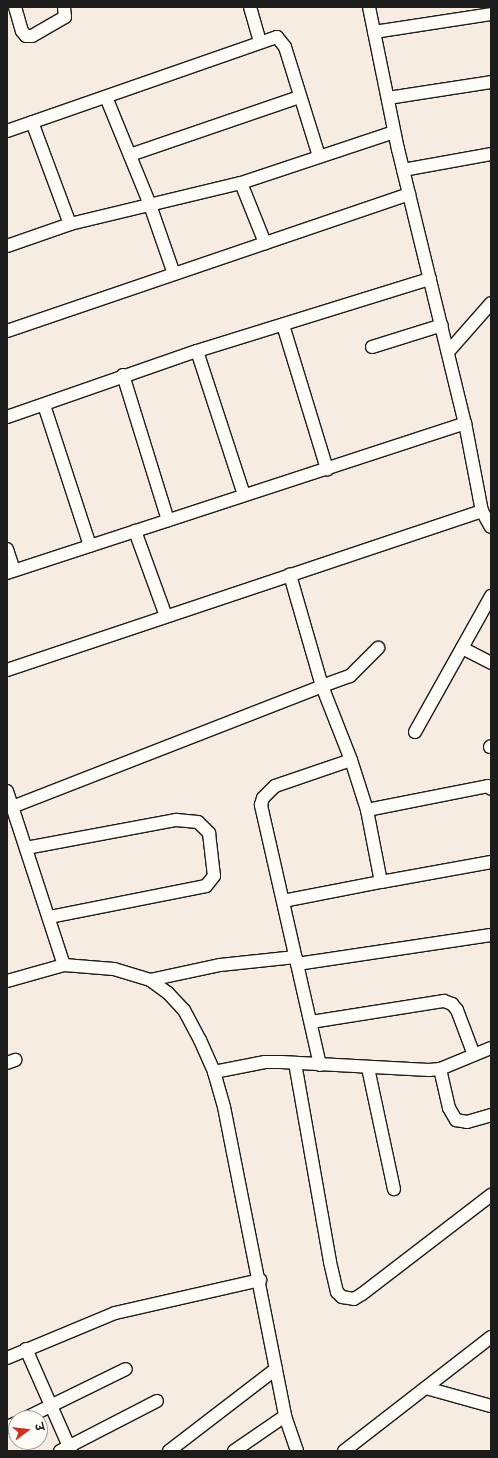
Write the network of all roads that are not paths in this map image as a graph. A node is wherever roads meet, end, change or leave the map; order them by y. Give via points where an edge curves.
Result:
1 (15, 7) edge
2 (64, 7) edge
3 (250, 7) edge
4 (369, 7) edge
5 (491, 14) edge
6 (374, 32) junction
7 (260, 42) junction
8 (491, 82) edge
9 (106, 97) junction
10 (299, 97) junction
11 (388, 98) junction
12 (32, 122) junction
13 (7, 131) edge
14 (394, 132) junction
15 (491, 154) edge
16 (130, 155) junction
17 (319, 156) junction
18 (403, 170) junction
19 (241, 183) junction
20 (409, 194) junction
21 (150, 205) junction
22 (70, 224) junction
23 (265, 243) junction
24 (7, 246) edge
25 (174, 274) junction
26 (430, 278) junction
27 (491, 303) edge
28 (282, 325) junction
29 (442, 325) junction
30 (7, 331) edge
31 (372, 346) dead end
32 (197, 351) junction
33 (448, 352) junction
34 (123, 375) junction
35 (44, 405) junction
36 (7, 417) edge
37 (465, 424) junction
38 (327, 468) junction
39 (244, 495) junction
40 (482, 511) junction
41 (168, 520) junction
42 (491, 527) edge
43 (135, 531) junction
44 (90, 546) junction
45 (7, 549) edge
46 (10, 572) edge
47 (290, 575) junction
48 (491, 596) edge
49 (166, 616) junction
50 (378, 648) dead end
51 (462, 648) junction
52 (491, 663) edge
53 (7, 670) edge
54 (322, 686) junction
55 (415, 732) dead end
56 (351, 760) junction
57 (490, 787) edge
58 (7, 791) edge
59 (12, 807) junction
60 (367, 810) junction
61 (26, 848) junction
62 (491, 862) edge
63 (381, 882) junction
64 (283, 901) junction
65 (49, 917) junction
66 (491, 935) edge
67 (296, 960) junction
68 (64, 965) junction
69 (150, 980) junction
70 (7, 981) edge
71 (310, 1022) junction
72 (491, 1048) edge
73 (474, 1055) junction
74 (295, 1063) junction
75 (320, 1065) junction
76 (368, 1068) junction
77 (440, 1069) junction
78 (214, 1072) junction
79 (491, 1115) edge
80 (394, 1189) dead end
81 (491, 1195) edge
82 (260, 1280) junction
83 (491, 1337) edge
84 (26, 1349) junction
85 (7, 1358) edge
86 (126, 1369) dead end
87 (276, 1369) junction
88 (426, 1388) junction
89 (157, 1401) dead end
90 (51, 1406) junction
91 (491, 1406) edge
92 (43, 1410) edge
93 (285, 1416) junction
94 (67, 1450) edge
95 (169, 1451) edge
96 (234, 1451) edge
97 (298, 1451) edge
98 (344, 1451) edge

1 - 2 street via 26,36 32,36 65,17
3 - 7 street
4 - 6 street
5 - 6 street
6 - 11 street
7 - 9 street
7 - 10 street via 272,37 281,39
8 - 11 street
9 - 12 street
9 - 16 street
10 - 16 street
10 - 17 street
11 - 14 street
12 - 13 street
12 - 22 street
14 - 17 street
14 - 18 street
15 - 18 street
16 - 21 street
17 - 19 street
18 - 20 street
19 - 21 street
19 - 23 street
20 - 23 street
20 - 26 street
21 - 22 street
21 - 25 street
22 - 24 street
23 - 25 street
25 - 30 street
26 - 28 street
26 - 29 street
27 - 33 street
28 - 32 street
28 - 38 street
29 - 31 street
29 - 33 street
32 - 34 street
32 - 39 street
33 - 37 street
34 - 35 street
34 - 41 street
35 - 36 street
35 - 44 street
37 - 38 street
37 - 40 street
38 - 39 street
39 - 41 street
40 - 42 street
40 - 47 street
41 - 43 street
43 - 44 street
43 - 49 street
44 - 46 street
45 - 46 street
47 - 49 street
47 - 54 street
48 - 51 street
49 - 53 street
50 - 54 street via 370,659 350,676
51 - 52 street
51 - 55 street
54 - 56 street
54 - 59 street
56 - 60 street
56 - 64 street via 288,780 275,786 263,798 262,817
57 - 60 street
58 - 59 street
59 - 61 street
60 - 63 street
61 - 65 street
61 - 65 street via 176,820 198,822 209,833 214,876 206,886
62 - 63 street
63 - 64 street
64 - 67 street
65 - 68 street
66 - 67 street
67 - 69 street via 220,965
67 - 71 street
68 - 69 street via 114,969
68 - 70 street
69 - 78 street via 168,993 184,1010
71 - 73 street via 444,1001 452,1004 457,1010
71 - 75 street
72 - 73 street
73 - 77 street
74 - 75 street
74 - 78 street via 265,1062
74 - 81 street via 331,1268 337,1292 342,1297 354,1299 362,1294
75 - 76 street
76 - 77 street
76 - 80 street
77 - 79 street via 449,1108 456,1120 467,1122
78 - 82 street via 224,1107
82 - 84 street via 115,1313
82 - 87 street
83 - 88 street
84 - 85 street
84 - 90 street
86 - 90 street
87 - 93 street
87 - 95 street
88 - 91 street
88 - 98 street
89 - 94 street
90 - 92 street
90 - 94 street
93 - 96 street
93 - 97 street

